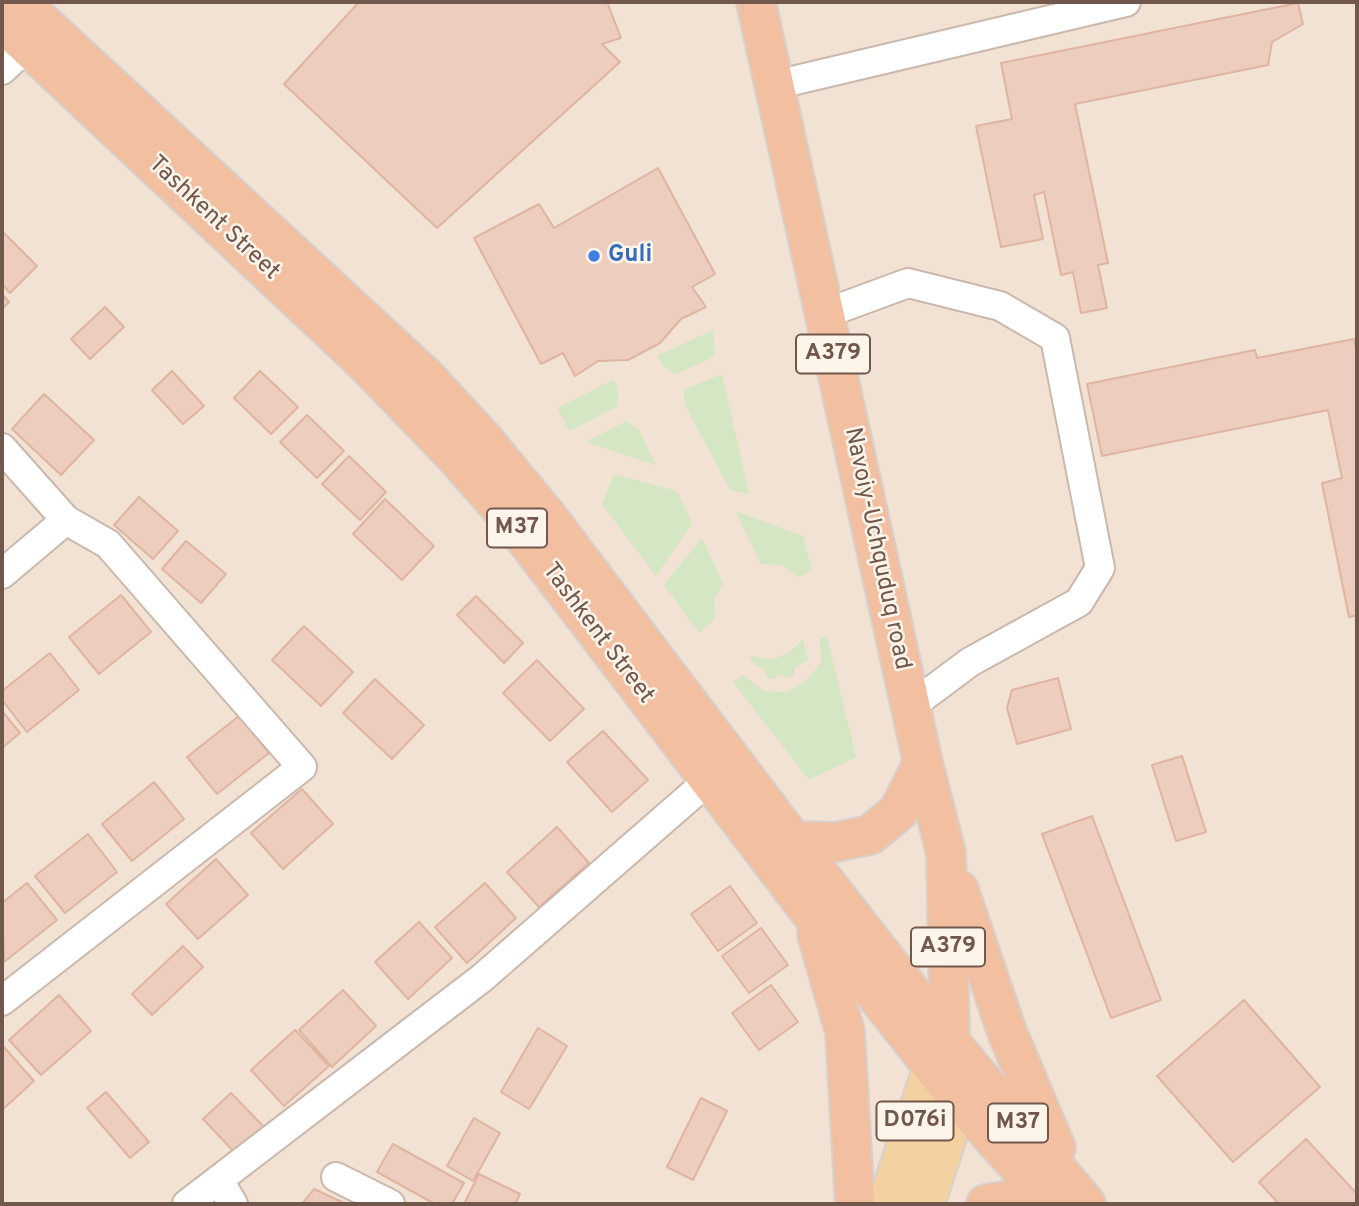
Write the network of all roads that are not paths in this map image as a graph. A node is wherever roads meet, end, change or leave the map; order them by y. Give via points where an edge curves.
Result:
1 (20, 2) edge
2 (756, 2) edge
3 (1126, 2) edge
4 (20, 41) edge
5 (775, 85) junction
6 (824, 314) junction
7 (2, 448) edge
8 (66, 520) junction
9 (2, 574) edge
10 (911, 706) junction
11 (923, 763) junction
12 (709, 780) junction
13 (793, 841) junction
14 (946, 853) junction
15 (810, 912) junction
16 (2, 1001) edge
17 (942, 1054) junction
18 (959, 1100) junction
19 (336, 1177) dead end
20 (226, 1192) edge
21 (1073, 1203) edge
22 (187, 1204) edge
23 (390, 1204) edge
24 (855, 1204) edge
25 (887, 1204) edge
26 (925, 1204) edge
27 (986, 1204) edge
28 (1045, 1204) edge

1 - 4 highway, Tashkent Street / M37
2 - 5 highway, Navoiy-Uchquduq road / A379
3 - 5 street
4 - 12 highway, Tashkent Street / M37 via 363,361 454,456 511,520
4 - 13 highway, Tashkent Street / M37 via 427,378 555,527
5 - 6 highway, Navoiy-Uchquduq road / A379
6 - 10 highway, Navoiy-Uchquduq road / A379
6 - 10 street via 908,283 999,306 1055,338 1100,568 1079,602 970,662
7 - 8 street
8 - 9 street
8 - 16 street via 108,544 302,767
10 - 11 highway, Navoiy-Uchquduq road / A379
11 - 13 highway via 898,812 870,835 836,842
11 - 14 highway, Navoiy-Uchquduq road / A379
12 - 15 highway, Tashkent Street / M37
12 - 20 street
13 - 17 highway, M37
14 - 17 highway, Navoiy-Uchquduq road / A379
14 - 21 highway via 1007,1032
15 - 17 highway, Tashkent Street / M37
15 - 24 highway via 845,1032
17 - 18 main road, Navoiy-Uchquduq road / D076i
17 - 21 highway, Tashkent Street / M37
17 - 25 main road, D076i
18 - 21 highway, M37
18 - 26 main road, D076i
19 - 23 street
20 - 22 street
27 - 28 highway via 1017,1199

